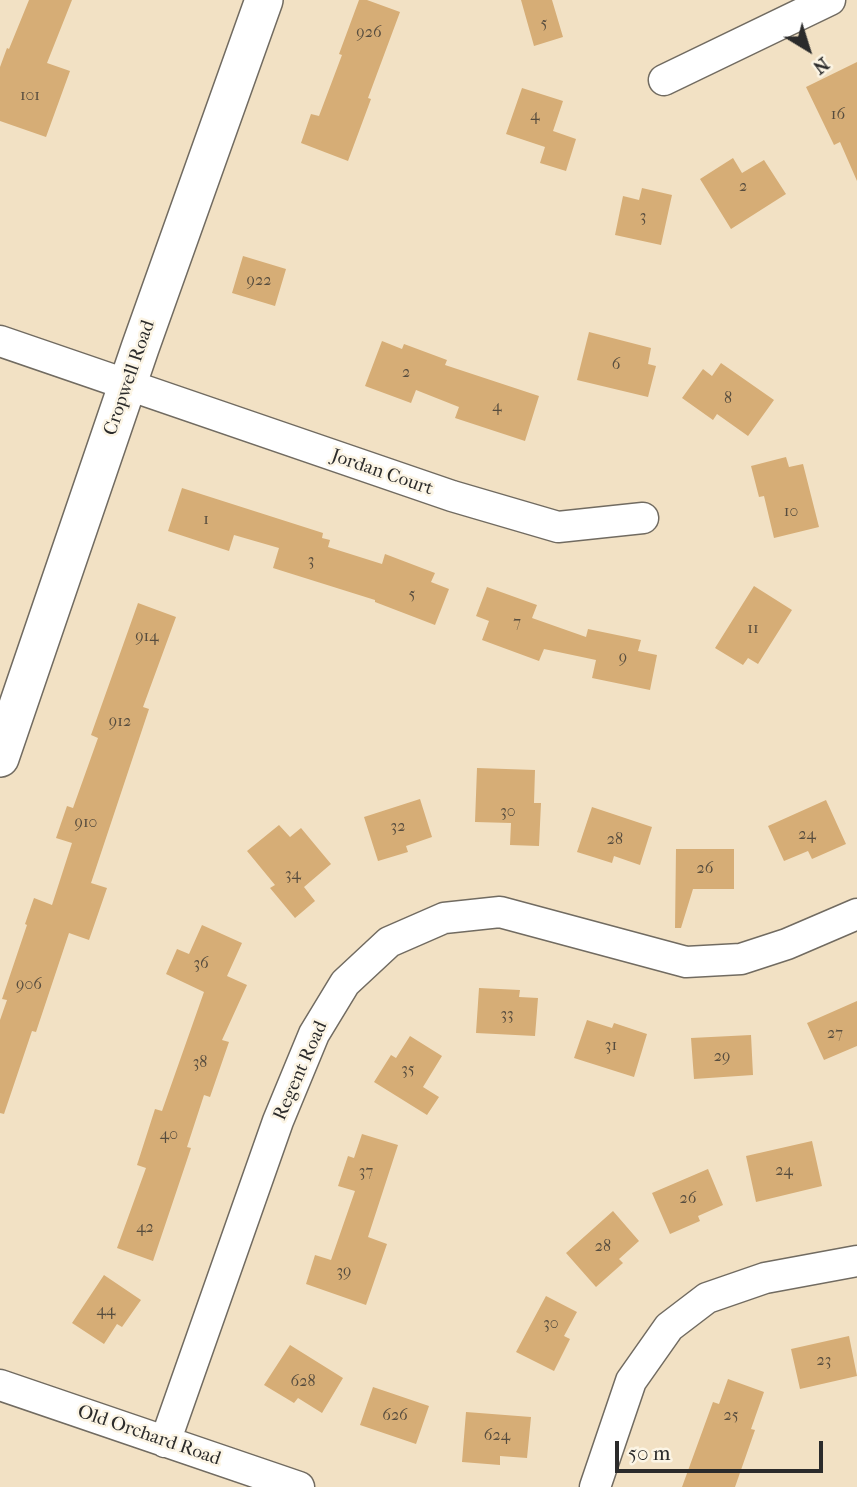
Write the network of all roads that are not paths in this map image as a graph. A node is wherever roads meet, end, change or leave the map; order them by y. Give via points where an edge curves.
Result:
1 (264, 0) edge
2 (830, 0) edge
3 (664, 80) dead end
4 (0, 341) edge
5 (127, 386) junction
6 (643, 518) dead end
7 (0, 758) edge
8 (857, 914) edge
9 (857, 1261) edge
10 (0, 1385) edge
11 (166, 1442) junction
12 (299, 1487) edge
13 (595, 1487) edge

1 - 5 street, Cropwell Road
2 - 3 street
4 - 5 street, Jordan Court
5 - 6 street, Jordan Court via 558,527
5 - 7 street, Cropwell Road
8 - 11 street, Regent Road via 741,959 686,962 500,912 444,918 389,942 345,983 314,1034 278,1121
9 - 13 street via 765,1278 707,1298 669,1327 631,1381
10 - 11 street, Old Orchard Road
11 - 12 street, Old Orchard Road

